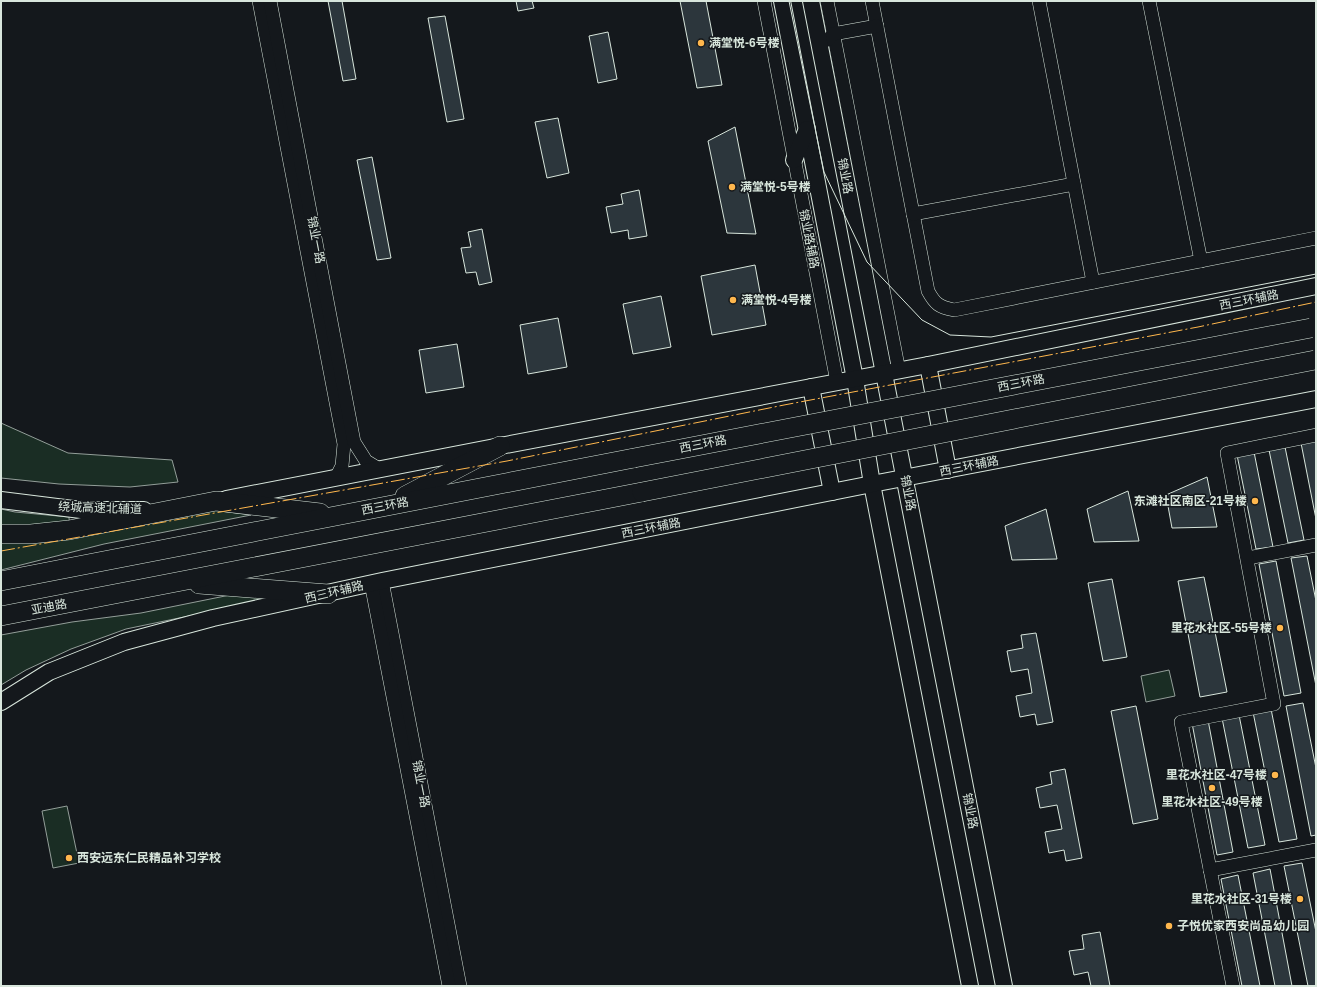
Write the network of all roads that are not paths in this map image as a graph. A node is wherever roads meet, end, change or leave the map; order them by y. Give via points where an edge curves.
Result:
1 (259, 1) edge
2 (270, 1) edge
3 (764, 1) edge
4 (782, 1) edge
5 (811, 1) edge
6 (828, 1) edge
7 (872, 1) edge
8 (1039, 1) edge
9 (1149, 1) edge
10 (877, 26) junction
11 (833, 34) junction
12 (820, 49) junction
13 (807, 129) junction
14 (794, 160) junction
15 (1074, 184) junction
16 (914, 214) junction
17 (1316, 238) edge
18 (1200, 261) junction
19 (1093, 282) junction
20 (1316, 286) edge
21 (1313, 327) edge
22 (1316, 360) edge
23 (928, 365) junction
24 (891, 372) junction
25 (855, 379) junction
26 (837, 382) junction
27 (811, 387) junction
28 (1316, 399) edge
29 (1316, 435) edge
30 (500, 446) junction
31 (379, 469) junction
32 (948, 470) junction
33 (336, 478) junction
34 (905, 478) junction
35 (872, 484) junction
36 (832, 492) junction
37 (1, 500) edge
38 (216, 501) junction
39 (388, 505) junction
40 (176, 509) junction
41 (340, 515) junction
42 (1, 534) edge
43 (1316, 546) edge
44 (1248, 558) junction
45 (1, 582) edge
46 (376, 582) junction
47 (174, 583) junction
48 (328, 594) junction
49 (1, 616) edge
50 (49, 672) junction
51 (1, 694) edge
52 (1, 702) edge
53 (1316, 850) edge
54 (1210, 870) junction
55 (450, 986) edge
56 (460, 986) edge
57 (970, 986) edge
58 (1004, 986) edge
59 (1233, 986) edge

1 - 33 street, 锦业一路 via 344,444 342,466
2 - 31 street, 锦业一路 via 354,442 366,461
3 - 14 street, 锦业路辅路
4 - 13 main road
5 - 12 main road, 锦业路
6 - 11 street
7 - 10 street
8 - 15 street
9 - 18 street
10 - 11 street
10 - 16 street
11 - 12 street
11 - 24 street
12 - 24 main road, 锦业路
13 - 14 main road
13 - 25 main road
14 - 26 street, 锦业路辅路
15 - 16 street
15 - 19 street
16 - 19 street via 928,290 933,301 944,308 954,310
17 - 18 street
18 - 19 street
20 - 23 main road, 西三环辅路
21 - 39 highway, 西三环路, bridge
22 - 47 highway, bridge
23 - 24 main road, 西三环辅路
23 - 32 main road
24 - 25 main road, 西三环辅路
24 - 34 main road, 锦业路
25 - 26 main road, 西三环辅路
25 - 35 main road
26 - 27 main road, 西三环辅路
27 - 30 main road, 西三环辅路
27 - 36 main road
28 - 32 main road, 西三环辅路
29 - 44 street via 1227,453
30 - 31 main road, 西三环辅路
30 - 39 highway
31 - 33 main road, 西三环辅路
32 - 34 main road, 西三环辅路
33 - 38 main road, 西三环辅路
34 - 35 main road, 西三环辅路
34 - 58 main road, 锦业路
35 - 36 main road, 西三环辅路
35 - 57 main road
36 - 46 main road, 西三环辅路
37 - 40 main road, 绕城高速北辅道 via 81,510
38 - 40 highway
38 - 41 highway
39 - 41 highway, 西三环路
40 - 42 highway via 69,530
41 - 45 highway, 西三环路
43 - 44 street
44 - 54 street via 1274,704 1181,722
46 - 48 main road, 西三环辅路
46 - 55 street, 锦业一路
46 - 56 street, 锦业一路
47 - 48 highway
47 - 49 highway, 亚迪路
48 - 50 main road, 西三环辅路 via 213,618 124,642
50 - 51 main road
50 - 52 main road, 西三环辅路
53 - 54 street
54 - 59 street

